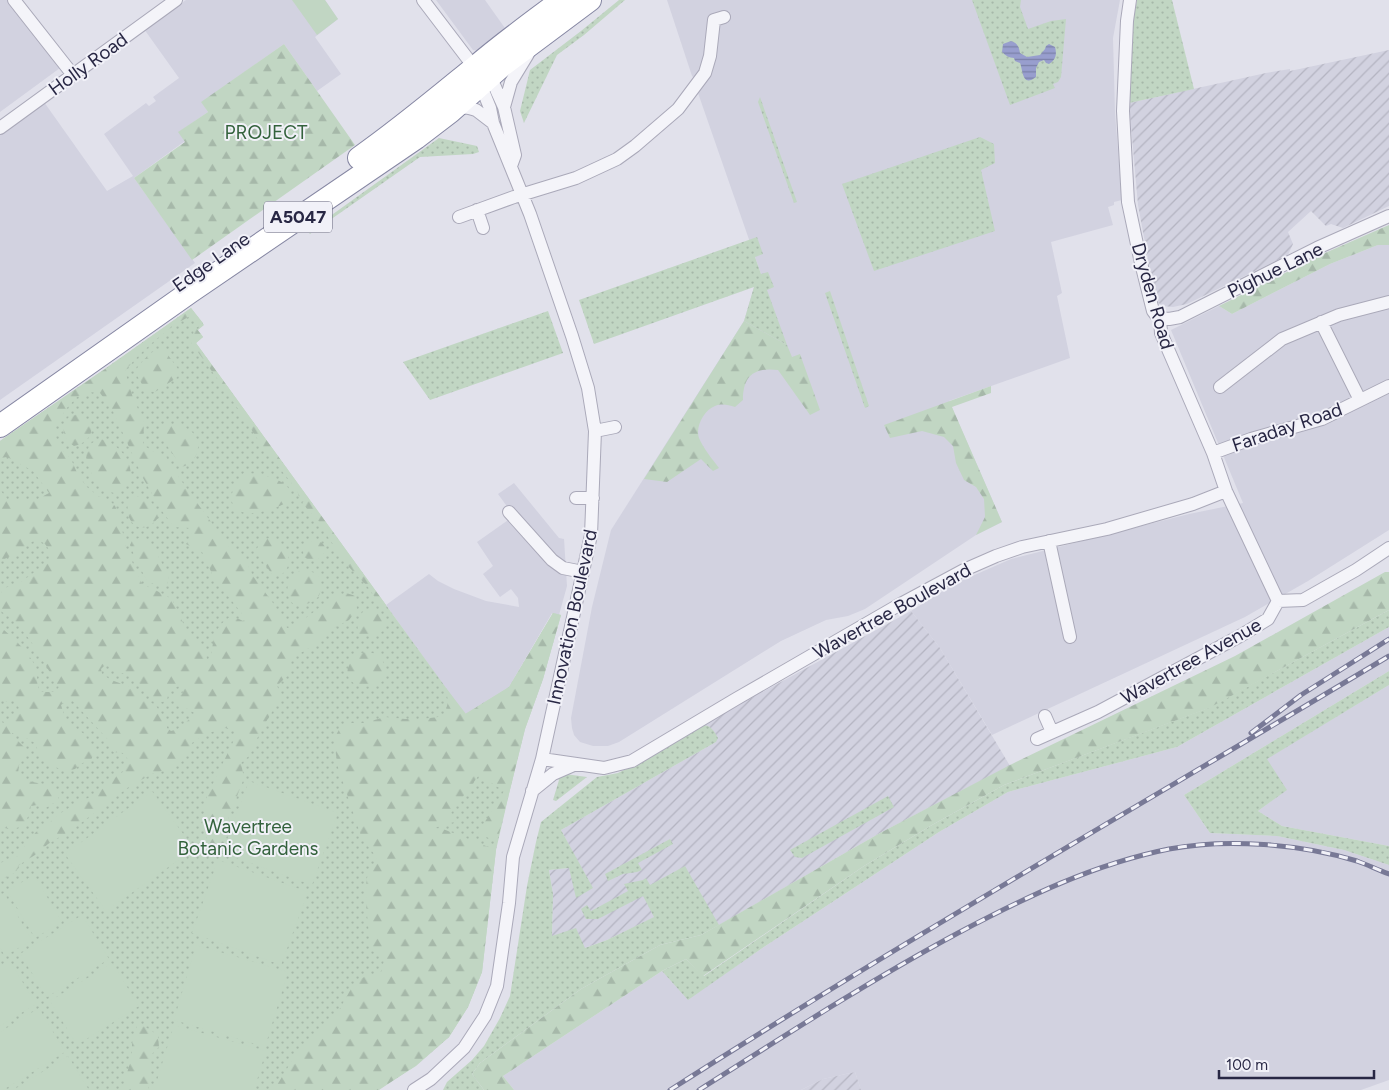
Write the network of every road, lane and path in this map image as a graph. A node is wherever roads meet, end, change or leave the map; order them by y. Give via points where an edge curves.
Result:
1 (14, 0) edge
2 (176, 0) edge
3 (424, 0) edge
4 (590, 0) edge
5 (1130, 0) edge
6 (549, 4) edge
7 (724, 17) dead end
8 (542, 35) junction
9 (73, 75) junction
10 (481, 76) junction
11 (504, 107) junction
12 (450, 112) junction
13 (492, 123) junction
14 (0, 128) edge
15 (511, 166) junction
16 (518, 196) junction
17 (477, 210) junction
18 (1389, 216) edge
19 (459, 217) dead end
20 (483, 228) dead end
21 (1389, 302) edge
22 (1160, 318) junction
23 (1321, 322) junction
24 (1389, 386) edge
25 (1220, 387) dead end
26 (1360, 400) junction
27 (0, 410) edge
28 (0, 426) edge
29 (615, 427) dead end
30 (595, 431) junction
31 (1212, 453) junction
32 (1226, 491) junction
33 (576, 498) dead end
34 (593, 498) junction
35 (509, 512) dead end
36 (1049, 541) junction
37 (1389, 548) edge
38 (583, 572) junction
39 (1278, 601) junction
40 (1070, 637) dead end
41 (1045, 716) dead end
42 (1052, 732) junction
43 (1037, 739) dead end
44 (542, 759) junction
45 (576, 764) junction
46 (532, 791) junction
47 (414, 1090) edge

1 - 9 street
2 - 9 street, Holly Road
3 - 10 street
4 - 8 highway, Edge Lane / A5047
5 - 22 street, Dryden Road via 1123,111 1128,202 1153,311
6 - 10 highway, Edge Lane / A5047
7 - 16 street via 714,20 705,73 678,109 660,126 617,159 576,178
8 - 10 highway, Edge Lane / A5047
8 - 11 street, Edge Lane via 521,63
9 - 14 street, Holly Road
10 - 11 street
10 - 12 highway, Edge Lane / A5047
10 - 13 street, Innovation Boulevard
10 - 27 highway, Edge Lane / A5047 via 452,87 380,144
11 - 15 street, Edge Lane via 516,155
12 - 13 street via 469,108
12 - 28 highway, Edge Lane / A5047
13 - 15 street, Innovation Boulevard
15 - 16 street, Innovation Boulevard
16 - 17 street
16 - 30 street, Innovation Boulevard via 530,214 580,362
17 - 19 street
17 - 20 street
18 - 22 street, Pighue Lane via 1317,248 1180,317
21 - 23 street
22 - 31 street, Dryden Road via 1160,333
23 - 25 street via 1282,339
23 - 26 street
24 - 26 street, Faraday Road
26 - 31 street, Faraday Road via 1322,419
29 - 30 street
30 - 34 street, Innovation Boulevard
31 - 32 street, Dryden Road
32 - 36 street, Wavertree Boulevard via 1107,529
32 - 39 street, Dryden Road
33 - 34 street
34 - 38 street, Innovation Boulevard via 591,535
35 - 38 street via 552,560 563,568
36 - 40 street
36 - 45 street, Wavertree Boulevard via 1022,547 964,570 736,698 632,761 604,768
37 - 39 street, Wavertree Avenue via 1302,600
38 - 44 street, Innovation Boulevard
39 - 42 street, Wavertree Avenue via 1268,619 1240,636 1098,712
41 - 42 street
42 - 43 street, Wavertree Avenue
44 - 45 street, Wavertree Boulevard
44 - 46 street, Innovation Boulevard
45 - 46 street via 553,774
46 - 47 street, Innovation Boulevard via 513,857 497,986 485,1016 464,1048 431,1079

